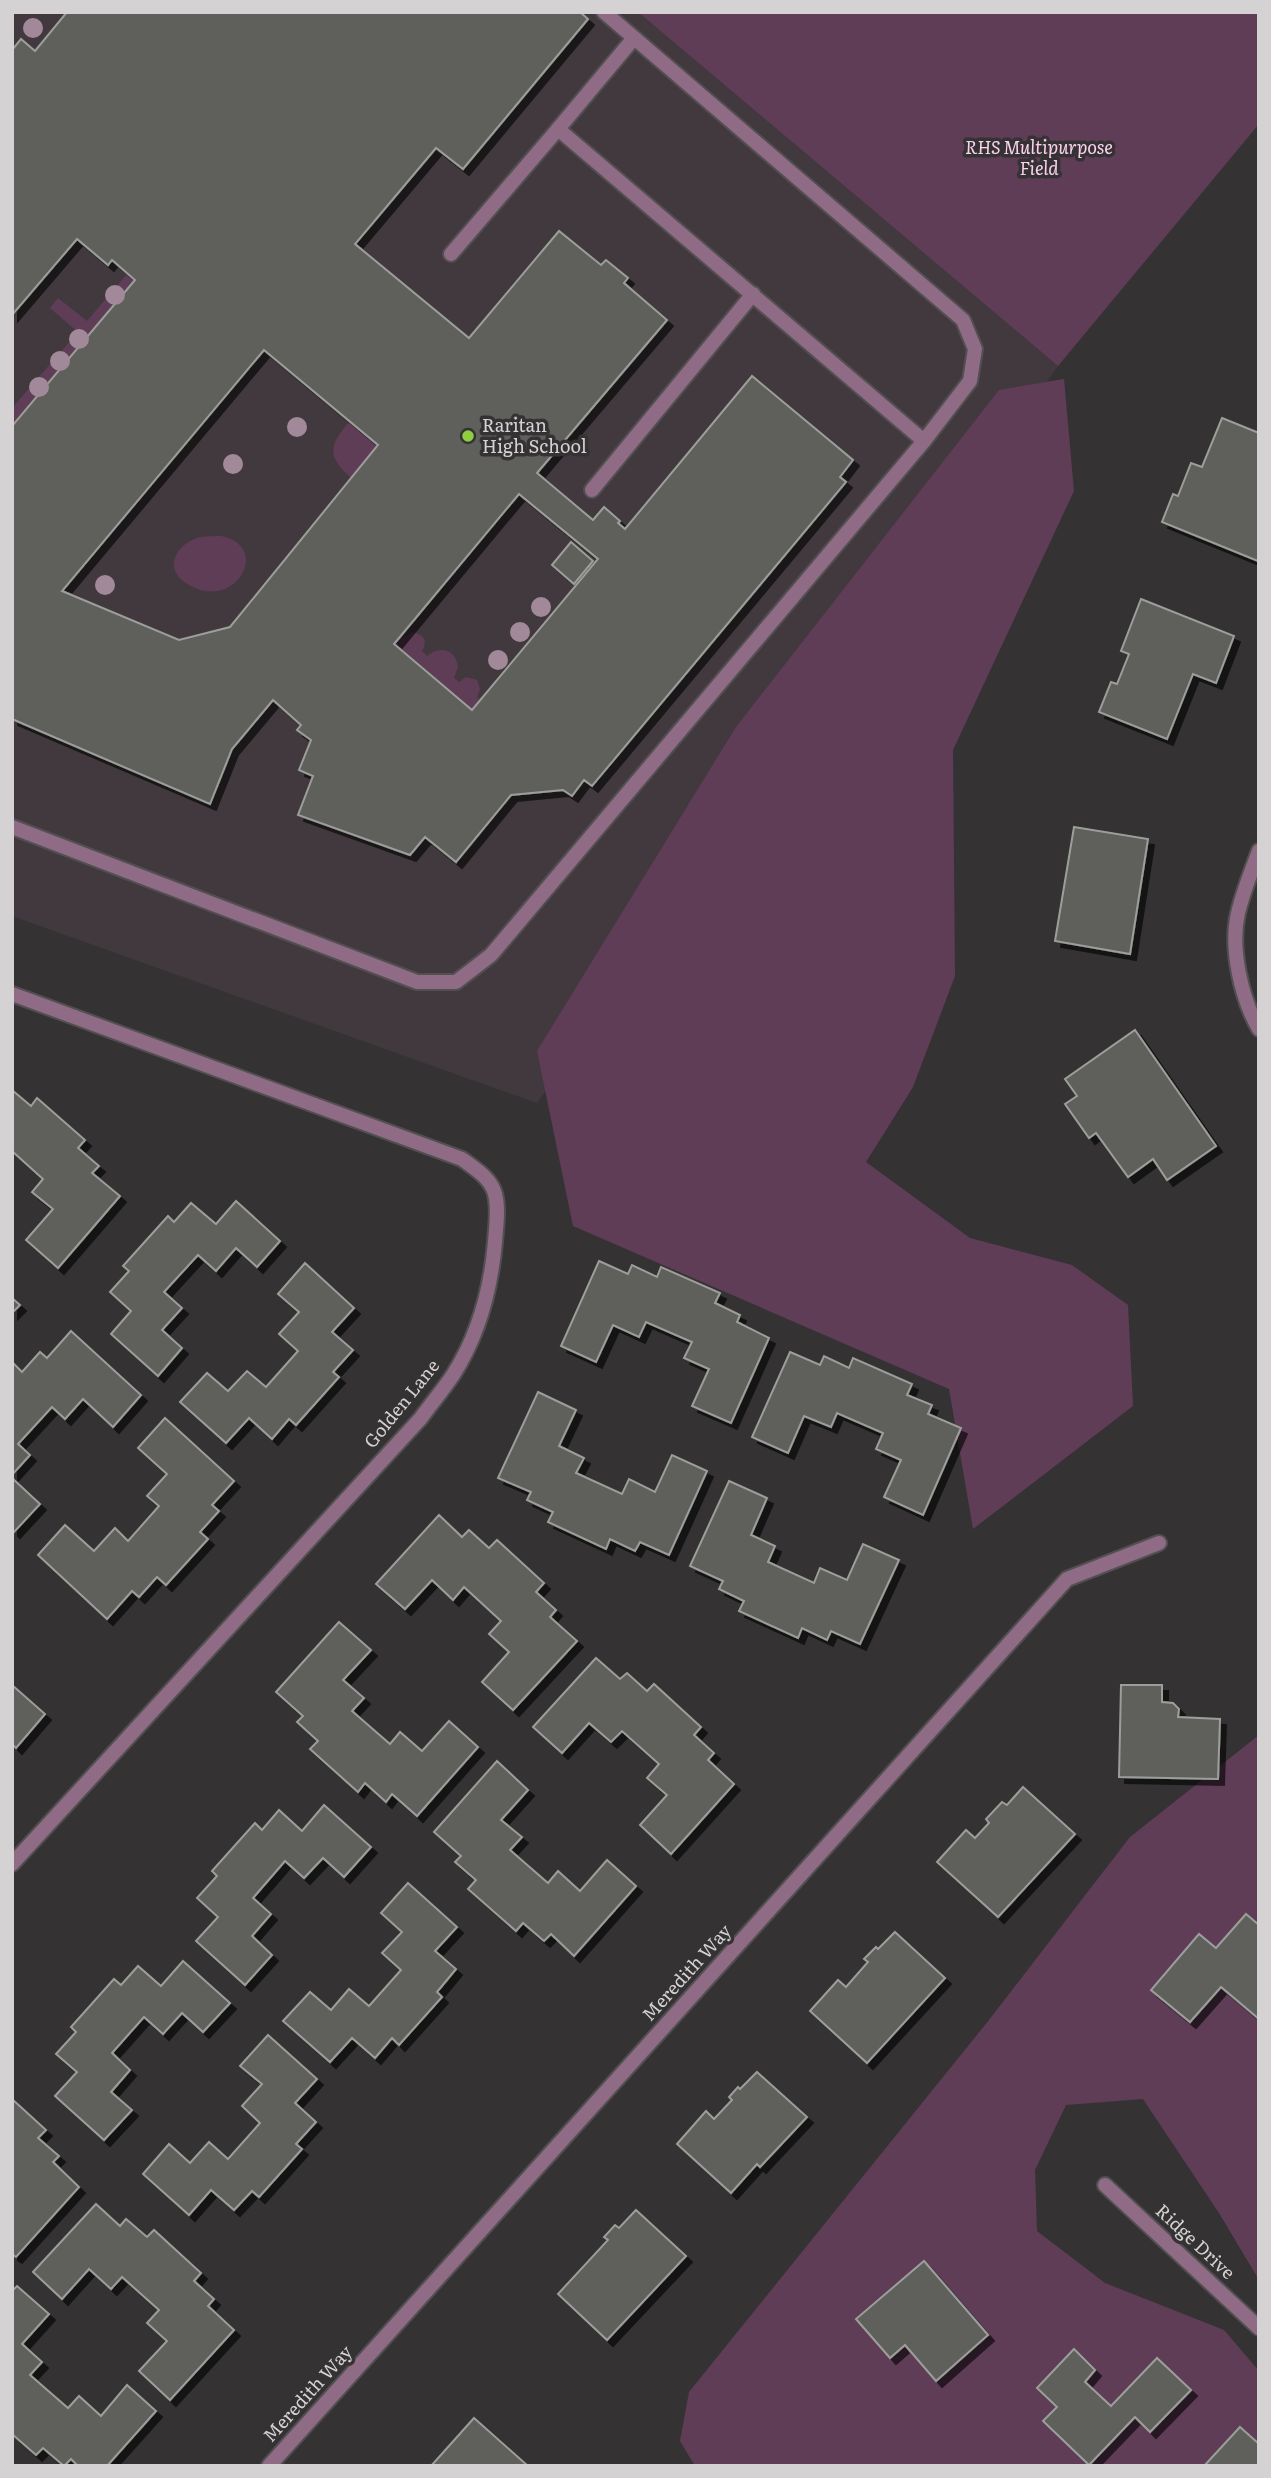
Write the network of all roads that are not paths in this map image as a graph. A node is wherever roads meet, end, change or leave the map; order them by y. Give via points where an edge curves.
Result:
1 (604, 12) edge
2 (634, 38) junction
3 (558, 129) junction
4 (451, 254) dead end
5 (753, 294) junction
6 (924, 441) junction
7 (592, 490) dead end
8 (12, 827) edge
9 (1259, 852) edge
10 (12, 994) edge
11 (1259, 1029) edge
12 (1159, 1543) dead end
13 (12, 1864) edge
14 (1105, 2185) dead end
15 (1259, 2328) edge
16 (270, 2466) edge

1 - 2 street
2 - 3 street
2 - 6 street via 963,320 975,349 970,381
3 - 4 street
3 - 5 street
5 - 6 street
5 - 7 street
6 - 8 street via 491,955 456,982 417,982
9 - 11 street via 1238,916 1237,963
10 - 13 street, Golden Lane via 462,1159 484,1176 495,1192 496,1219 491,1276 476,1328 454,1373 421,1418
12 - 16 street, Meredith Way via 1067,1579
14 - 15 street, Ridge Drive

